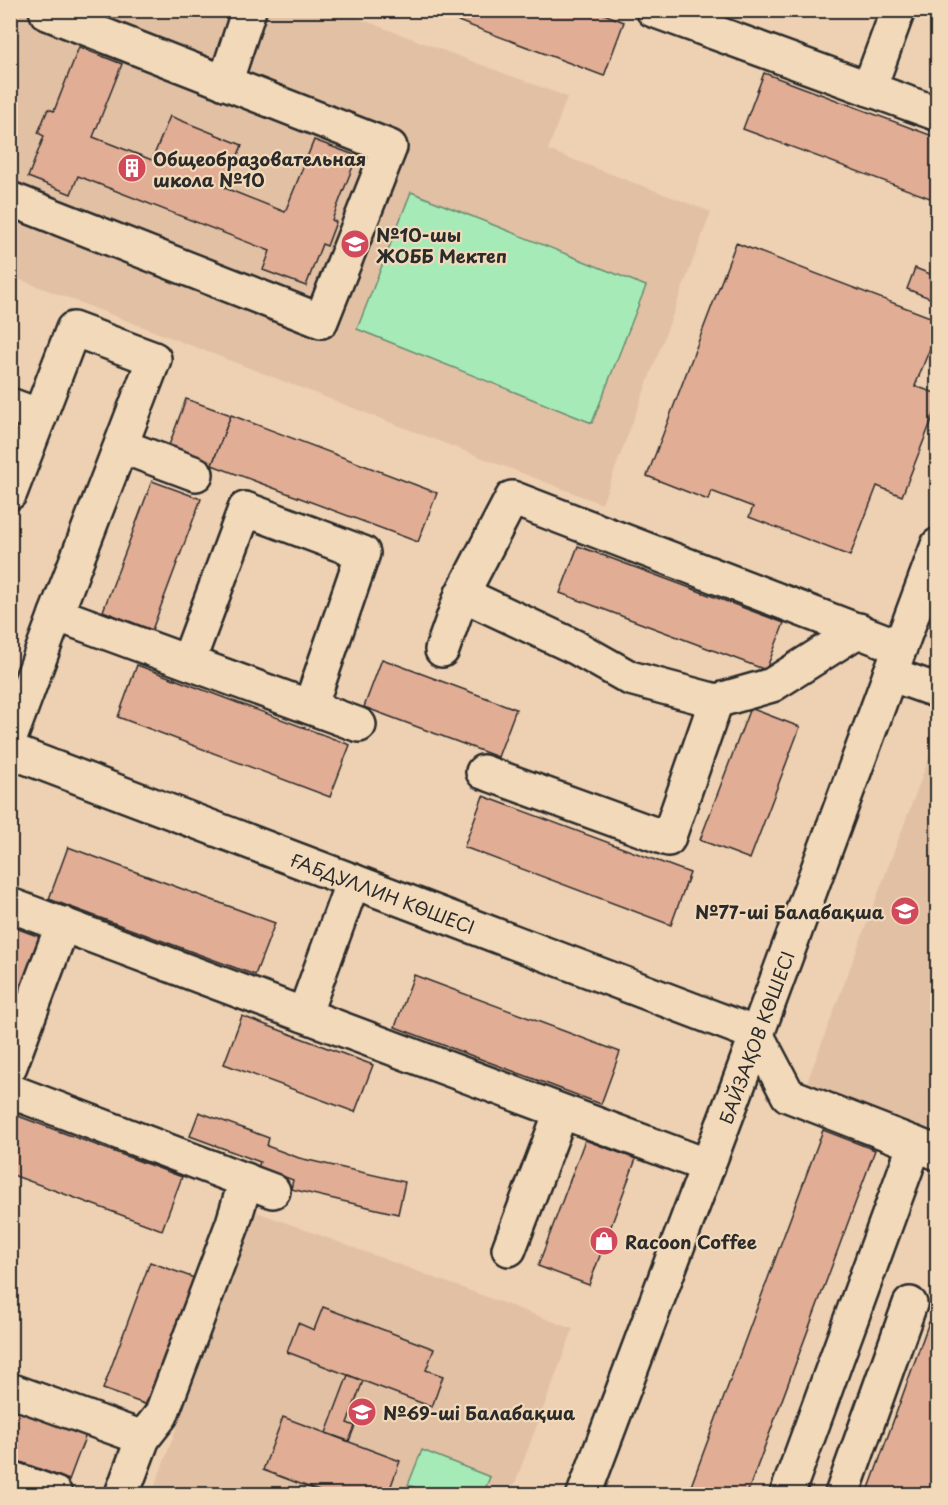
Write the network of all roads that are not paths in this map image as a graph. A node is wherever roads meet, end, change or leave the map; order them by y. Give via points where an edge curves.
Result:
1 (46, 10) edge
2 (249, 10) edge
3 (653, 10) edge
4 (898, 10) edge
5 (225, 83) junction
6 (868, 89) junction
7 (938, 114) edge
8 (10, 200) edge
9 (25, 410) edge
10 (121, 446) junction
11 (196, 474) dead end
12 (10, 493) edge
13 (938, 545) edge
14 (462, 594) junction
15 (56, 614) junction
16 (859, 630) junction
17 (442, 650) dead end
18 (895, 660) junction
19 (188, 662) junction
20 (938, 692) edge
21 (716, 701) junction
22 (310, 707) junction
23 (359, 725) dead end
24 (10, 738) edge
25 (10, 751) edge
26 (483, 772) dead end
27 (353, 880) junction
28 (10, 905) edge
29 (63, 924) junction
30 (303, 1015) junction
31 (756, 1034) junction
32 (10, 1066) edge
33 (10, 1091) edge
34 (561, 1112) junction
35 (926, 1148) edge
36 (708, 1166) junction
37 (509, 1249) dead end
38 (910, 1304) dead end
39 (10, 1390) edge
40 (143, 1438) junction
41 (10, 1478) edge
42 (55, 1494) edge
43 (122, 1494) edge
44 (584, 1494) edge
45 (787, 1494) edge
46 (842, 1494) edge

1 - 5 street
2 - 5 street
3 - 6 street
4 - 6 street
5 - 8 street via 390,147 321,321
6 - 7 street
9 - 10 street via 73,329 154,359
9 - 12 street
10 - 11 street
10 - 15 street
13 - 18 street, БАЙЗАҚОВ КӨШЕСІ
14 - 16 street via 512,498
14 - 17 street
14 - 21 street via 576,647 630,678
15 - 19 street
15 - 24 street
16 - 18 street
16 - 21 street via 772,685
18 - 20 street
18 - 31 street, БАЙЗАҚОВ КӨШЕСІ
19 - 22 street
19 - 22 street via 245,509 363,553
21 - 26 street via 668,839
22 - 23 street
25 - 27 street, ҒАБДУЛЛИН КӨШЕСІ
27 - 30 street
27 - 31 street, ҒАБДУЛЛИН КӨШЕСІ
28 - 29 street
29 - 30 street
29 - 32 street
30 - 34 street
31 - 35 street via 788,1095
31 - 36 street, БАЙЗАҚОВ КӨШЕСІ
33 - 40 street via 260,1186 233,1223 161,1414
34 - 36 street
34 - 37 street
35 - 45 street
36 - 44 street, БАЙЗАҚОВ КӨШЕСІ
38 - 46 street
39 - 40 street
40 - 43 street
41 - 42 street

